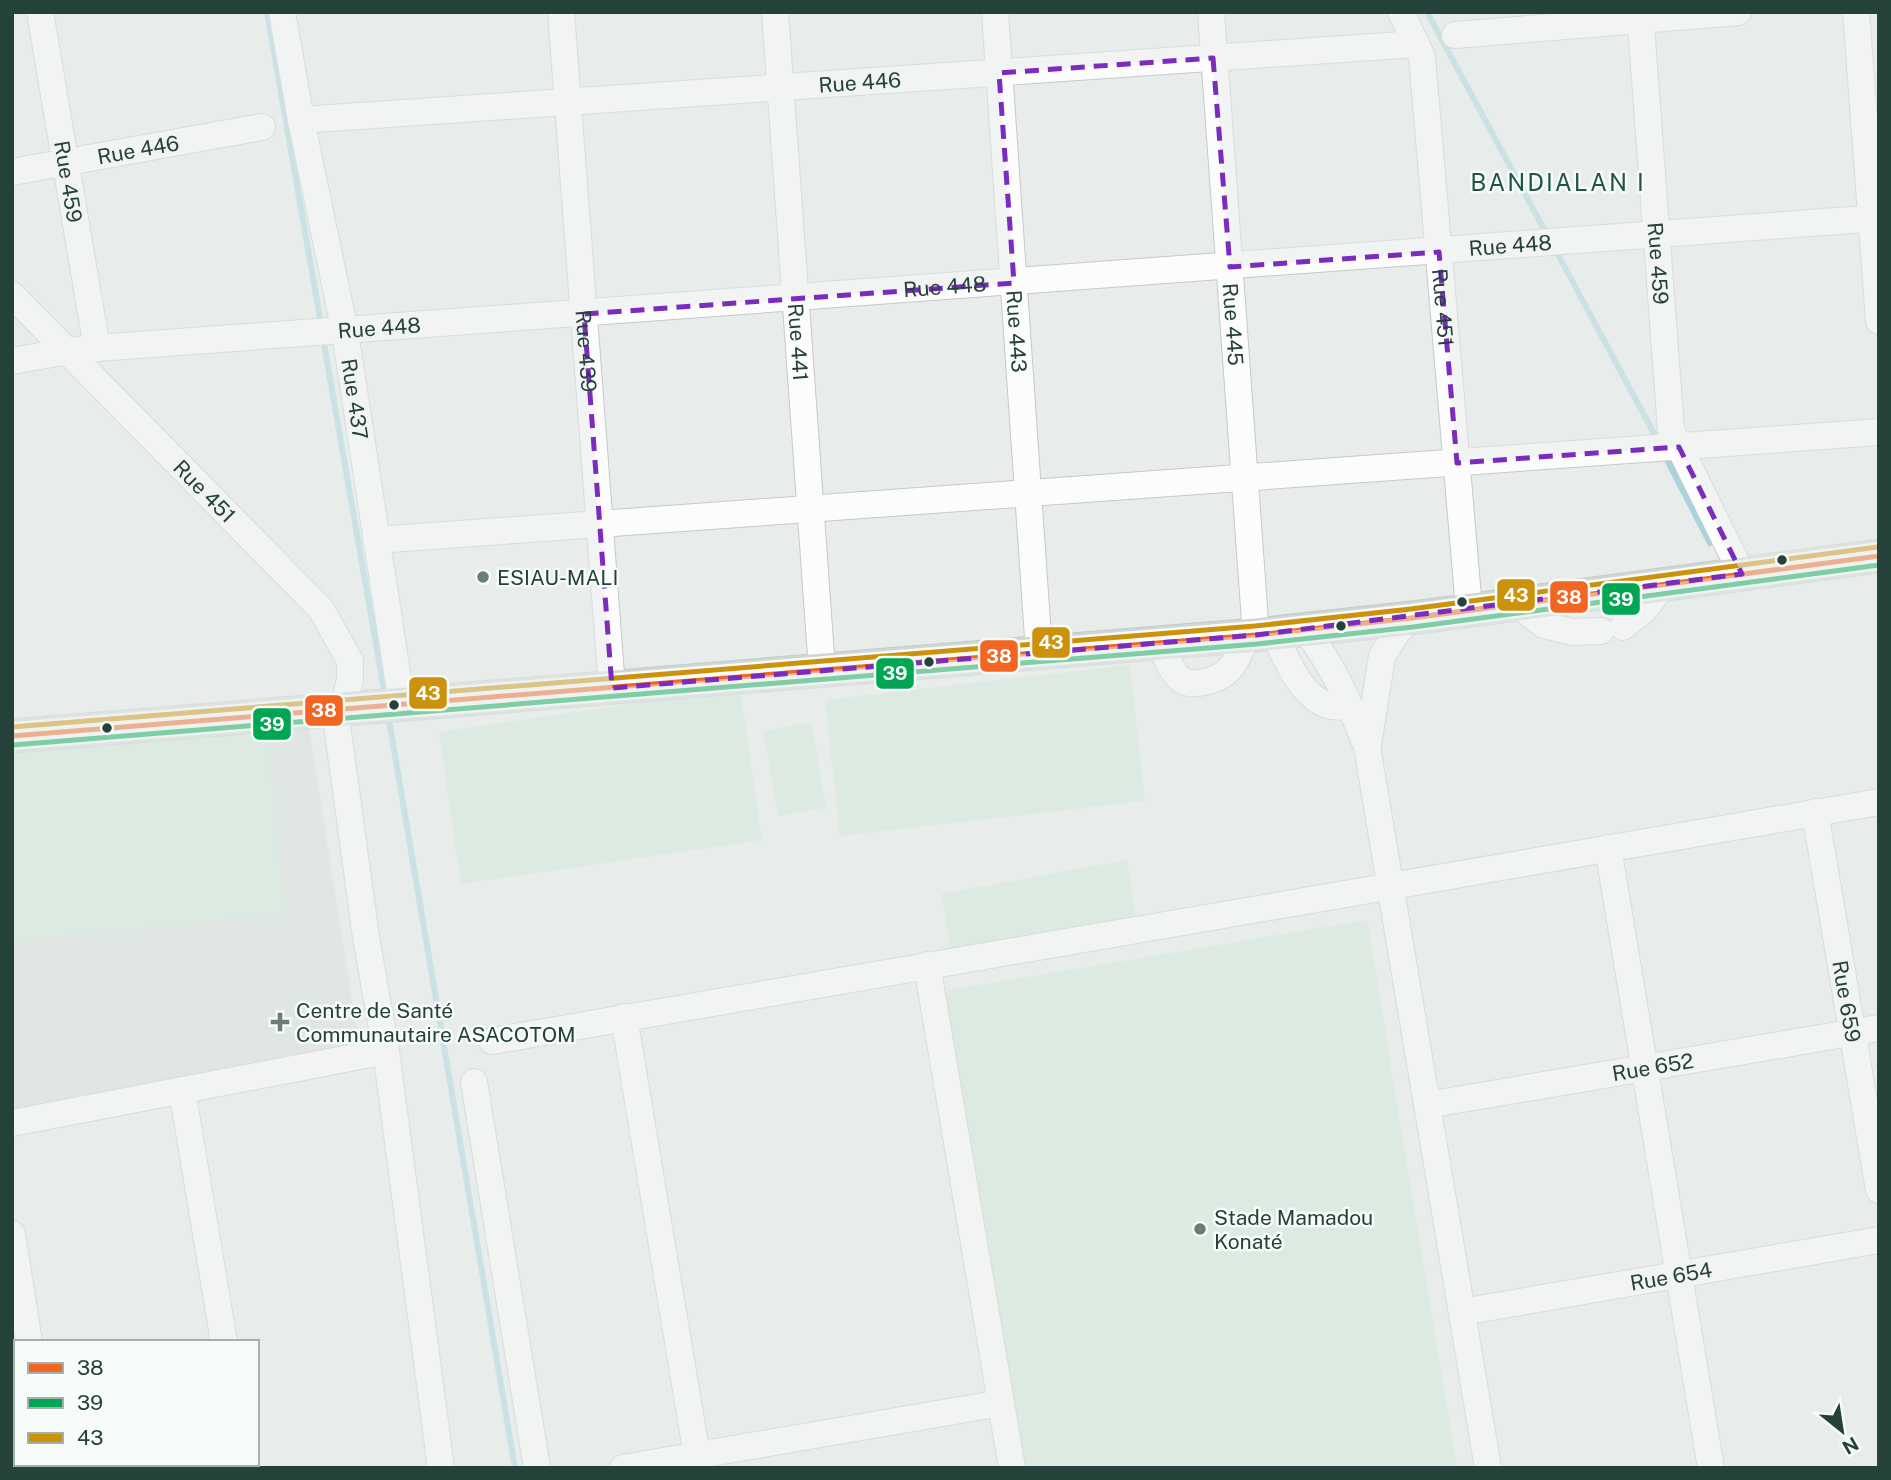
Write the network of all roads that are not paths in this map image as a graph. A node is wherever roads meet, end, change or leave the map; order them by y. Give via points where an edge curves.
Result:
1 (40, 12) edge
2 (282, 12) edge
3 (561, 12) edge
4 (775, 12) edge
5 (995, 12) edge
6 (1211, 12) edge
7 (1401, 12) edge
8 (1738, 12) edge
9 (1856, 12) edge
10 (1640, 16) edge
11 (1455, 35) dead end
12 (1416, 44) junction
13 (1213, 58) junction
14 (999, 73) junction
15 (781, 88) junction
16 (568, 102) junction
17 (301, 120) junction
18 (262, 127) dead end
19 (66, 162) junction
20 (12, 172) edge
21 (1875, 218) edge
22 (1656, 235) junction
23 (1439, 252) junction
24 (1230, 267) junction
25 (1014, 283) junction
26 (12, 295) edge
27 (795, 299) junction
28 (584, 314) junction
29 (1879, 321) edge
30 (345, 332) junction
31 (97, 348) junction
32 (69, 351) junction
33 (12, 361) edge
34 (1879, 432) edge
35 (1674, 441) junction
36 (1457, 463) junction
37 (1245, 478) junction
38 (1028, 494) junction
39 (810, 509) junction
40 (600, 524) junction
41 (376, 540) junction
42 (1879, 556) edge
43 (1742, 574) junction
44 (1664, 584) junction
45 (1516, 603) junction
46 (1469, 608) junction
47 (1412, 618) junction
48 (1271, 633) junction
49 (1160, 642) junction
50 (1040, 652) junction
51 (822, 670) junction
52 (612, 688) junction
53 (1348, 706) junction
54 (369, 708) junction
55 (12, 736) edge
56 (1367, 747) junction
57 (1879, 802) edge
58 (1815, 813) junction
59 (1608, 848) junction
60 (1390, 886) junction
61 (927, 965) junction
62 (624, 1017) junction
63 (1879, 1028) edge
64 (1852, 1032) junction
65 (492, 1041) dead end
66 (386, 1051) junction
67 (1644, 1068) junction
68 (474, 1082) dead end
69 (182, 1090) junction
70 (1427, 1105) junction
71 (12, 1123) edge
72 (1879, 1190) edge
73 (12, 1234) edge
74 (1879, 1240) edge
75 (1679, 1275) junction
76 (1462, 1312) junction
77 (29, 1340) edge
78 (225, 1340) edge
79 (1001, 1403) junction
80 (698, 1461) edge
81 (441, 1468) edge
82 (537, 1468) edge
83 (623, 1468) edge
84 (1012, 1468) edge
85 (1488, 1468) edge
86 (1712, 1468) edge

1 - 19 street, Rue 459
2 - 17 street, Rue 437
3 - 16 street, Rue 439
4 - 15 street, Rue 441
5 - 14 street, Rue 443
6 - 13 street, Rue 445
7 - 12 street, Rue 451
8 - 10 street
9 - 21 street
10 - 11 street
10 - 22 street, Rue 459
12 - 13 street, Rue 446
12 - 23 street, Rue 451 via 1422,57
13 - 14 street, Rue 446
13 - 24 street, Rue 445
14 - 15 street, Rue 446
14 - 25 street, Rue 443
15 - 16 street, Rue 446
15 - 27 street, Rue 441
16 - 17 street, Rue 446
16 - 28 street, Rue 439
17 - 30 street, Rue 437
18 - 19 street, Rue 446
19 - 20 street, Rue 446
19 - 31 street, Rue 459
21 - 22 street, Rue 448
21 - 29 street
22 - 23 street, Rue 448
22 - 35 street, Rue 459
23 - 24 street, Rue 448
23 - 36 street, Rue 451
24 - 25 street, Rue 448
24 - 37 street, Rue 445
25 - 27 street, Rue 448
25 - 38 street, Rue 443
26 - 32 street, Rue 451
27 - 28 street, Rue 448
27 - 39 street, Rue 441
28 - 30 street, Rue 448
28 - 40 street, Rue 439
30 - 31 street, Rue 448
30 - 41 street, Rue 437
31 - 32 street, Rue 448
32 - 33 street, Rue 448
32 - 54 street, Rue 451 via 321,609 350,661 350,679
34 - 35 street
35 - 36 street via 1617,451
35 - 43 street
36 - 37 street
36 - 46 street, Rue 451
37 - 38 street
37 - 48 street, Rue 445
38 - 39 street
38 - 50 street, Rue 443
39 - 40 street
39 - 51 street, Rue 441
40 - 41 street
40 - 52 street, Rue 439
41 - 54 street, Rue 437
42 - 43 main road
43 - 44 main road
44 - 45 main road
44 - 45 street via 1645,609 1612,629 1572,632 1544,625
45 - 46 main road
46 - 47 main road
47 - 48 main road
47 - 56 street via 1382,656
48 - 49 main road
48 - 49 street via 1240,656 1225,676 1193,685 1180,680
48 - 53 street via 1287,664 1316,700 1332,707
48 - 53 street via 1321,650
49 - 50 main road
50 - 51 main road
51 - 52 main road
52 - 54 main road
53 - 56 street
54 - 55 main road
54 - 66 street, Rue 437 via 366,937
56 - 60 street
57 - 58 street
58 - 59 street
58 - 64 street, Rue 659
59 - 60 street
59 - 67 street
60 - 61 street
60 - 70 street
61 - 62 street
61 - 79 street
62 - 65 street
62 - 80 street
63 - 64 street, Rue 652
64 - 67 street, Rue 652
64 - 72 street, Rue 659
66 - 69 street
66 - 81 street, Rue 437
67 - 70 street, Rue 652
67 - 75 street
68 - 82 street
69 - 71 street
69 - 78 street
70 - 76 street
73 - 77 street
74 - 75 street, Rue 654
75 - 76 street, Rue 654
75 - 86 street
76 - 85 street
79 - 80 street
79 - 84 street
80 - 83 street

